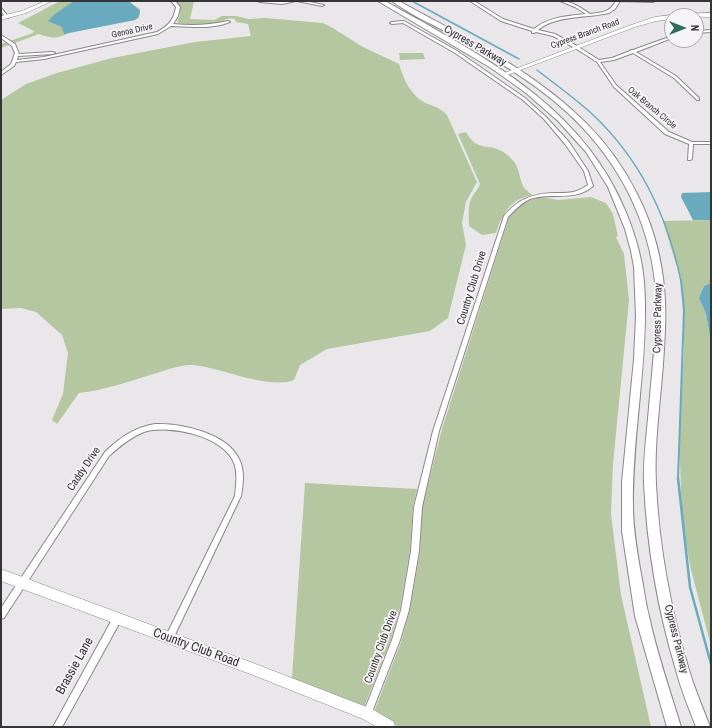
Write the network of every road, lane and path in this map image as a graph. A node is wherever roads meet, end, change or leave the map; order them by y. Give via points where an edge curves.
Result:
1 (49, 1) edge
2 (173, 1) edge
3 (260, 1) edge
4 (294, 1) edge
5 (299, 1) edge
6 (381, 1) edge
7 (395, 1) edge
8 (472, 1) edge
9 (562, 1) edge
10 (620, 1) edge
11 (653, 1) edge
12 (322, 4) dead end
13 (1, 9) edge
14 (589, 15) junction
15 (4, 17) edge
16 (664, 19) edge
17 (228, 22) dead end
18 (392, 23) dead end
19 (172, 24) junction
20 (533, 32) junction
21 (1, 36) edge
22 (664, 40) edge
23 (576, 47) junction
24 (632, 51) junction
25 (67, 52) junction
26 (17, 55) junction
27 (16, 61) junction
28 (598, 61) junction
29 (515, 70) junction
30 (596, 71) dead end
31 (604, 71) junction
32 (1, 74) edge
33 (505, 74) junction
34 (495, 78) junction
35 (698, 99) dead end
36 (691, 142) junction
37 (711, 143) edge
38 (690, 159) dead end
39 (1, 575) edge
40 (22, 583) junction
41 (1, 615) edge
42 (117, 619) junction
43 (169, 638) junction
44 (367, 714) junction
45 (57, 727) edge
46 (388, 727) edge
47 (674, 727) edge
48 (702, 727) edge

1 - 15 street
2 - 19 street via 178,10
3 - 4 street
5 - 12 street
6 - 33 main road, Cypress Parkway
7 - 29 main road, Cypress Parkway
8 - 20 street, Oak Branch Circle via 502,20
9 - 14 street via 576,6
10 - 11 street
10 - 14 street via 611,10
13 - 15 street
14 - 20 street via 542,24
16 - 23 street, Cypress Branch Road via 638,24
17 - 19 street via 199,26
18 - 34 street, Country Club Drive via 404,22
19 - 25 street, Genoa Drive via 150,36
20 - 23 street, Oak Branch Circle via 554,35
21 - 26 street via 15,46
22 - 24 street
23 - 28 street, Oak Branch Circle
23 - 29 street, Cypress Branch Road
24 - 28 street via 613,59
24 - 35 street via 676,77
25 - 26 street, Genoa Drive
25 - 27 street, Genoa Drive
26 - 27 street
27 - 32 street
28 - 31 street, Oak Branch Circle
29 - 33 street, Cypress Branch Road
29 - 48 main road, Cypress Parkway via 563,106 605,149 624,178 641,212 652,245 659,278 661,317 650,482 654,533 680,662
30 - 31 street
31 - 36 street, Oak Branch Circle via 615,86 664,131
33 - 34 street
33 - 47 main road, Cypress Parkway via 563,120 585,145 615,192 637,256 641,294 640,336 628,481 628,532 642,614
34 - 44 street, Country Club Drive via 545,118 567,143 586,171 591,186 587,190 575,193 526,198 506,216 436,431 418,507 415,551 405,610
36 - 37 street, Oak Branch Circle
36 - 38 street
39 - 40 street, Country Club Road
40 - 41 street, Caddy Drive
40 - 42 street, Country Club Road
40 - 43 street, Caddy Drive via 102,460 119,442 141,431 165,426 211,437 232,452 240,470 241,485 235,503
42 - 43 street, Country Club Road
42 - 45 street, Brassie Lane
43 - 44 street, Country Club Road
44 - 46 street, Country Club Road

